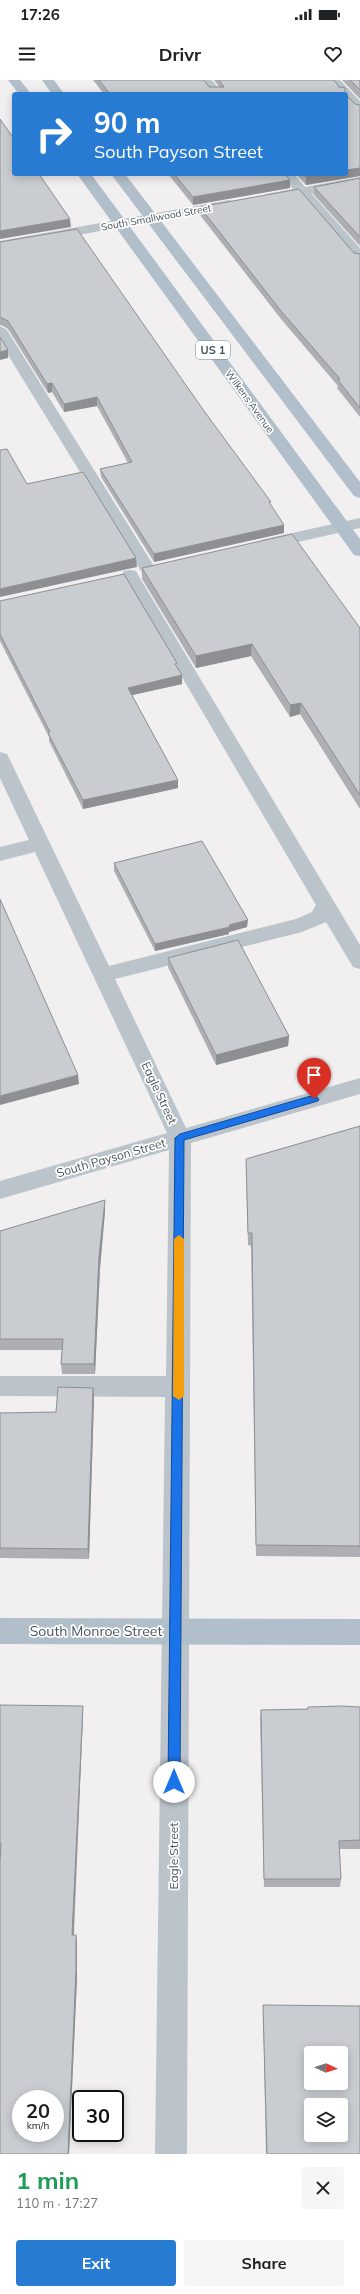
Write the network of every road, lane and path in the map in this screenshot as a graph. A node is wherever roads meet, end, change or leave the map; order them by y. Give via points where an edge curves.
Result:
1 (14, 80) edge
2 (48, 80) edge
3 (205, 80) edge
4 (333, 80) edge
5 (23, 92) edge
6 (57, 92) edge
7 (215, 92) edge
8 (345, 92) edge
9 (348, 96) edge
10 (360, 108) edge
11 (85, 176) edge
12 (120, 176) edge
13 (290, 176) edge
14 (360, 181) edge
15 (303, 191) junction
16 (256, 200) edge
17 (240, 202) edge
18 (151, 218) junction
19 (121, 224) junction
20 (0, 245) edge
21 (360, 257) edge
22 (0, 330) edge
23 (360, 493) edge
24 (360, 523) edge
25 (342, 527) junction
26 (250, 548) edge
27 (360, 551) edge
28 (0, 758) edge
29 (41, 844) junction
30 (0, 854) edge
31 (326, 905) junction
32 (360, 962) edge
33 (103, 975) junction
34 (360, 1086) edge
35 (180, 1138) junction
36 (0, 1190) edge
37 (0, 1386) edge
38 (179, 1387) junction
39 (0, 1631) edge
40 (176, 1631) junction
41 (360, 1632) edge
42 (171, 2154) edge

1 - 5 main road
2 - 6 main road
3 - 7 street
4 - 8 street
9 - 10 street
11 - 19 main road, Wilkens Avenue / US 1
12 - 18 main road, US 1
13 - 15 street
14 - 15 street
15 - 16 street
15 - 21 street
17 - 18 street, South Smallwood Street
18 - 19 street, South Smallwood Street
18 - 23 main road, US 1
19 - 20 street, South Smallwood Street
19 - 25 main road, Wilkens Avenue / US 1
22 - 31 street via 157,570 122,577
24 - 25 street
25 - 26 street
25 - 27 main road, Wilkens Avenue / US 1
28 - 29 street, Eagle Street
29 - 30 street
29 - 33 street, Eagle Street
31 - 32 street
31 - 33 street via 320,917 302,925
33 - 35 street, Eagle Street
34 - 35 street, South Payson Street
35 - 36 street, South Payson Street
35 - 38 street, Eagle Street
37 - 38 street
38 - 40 street, Eagle Street
39 - 40 main road, South Monroe Street
40 - 41 main road, South Monroe Street
40 - 42 street, Eagle Street

